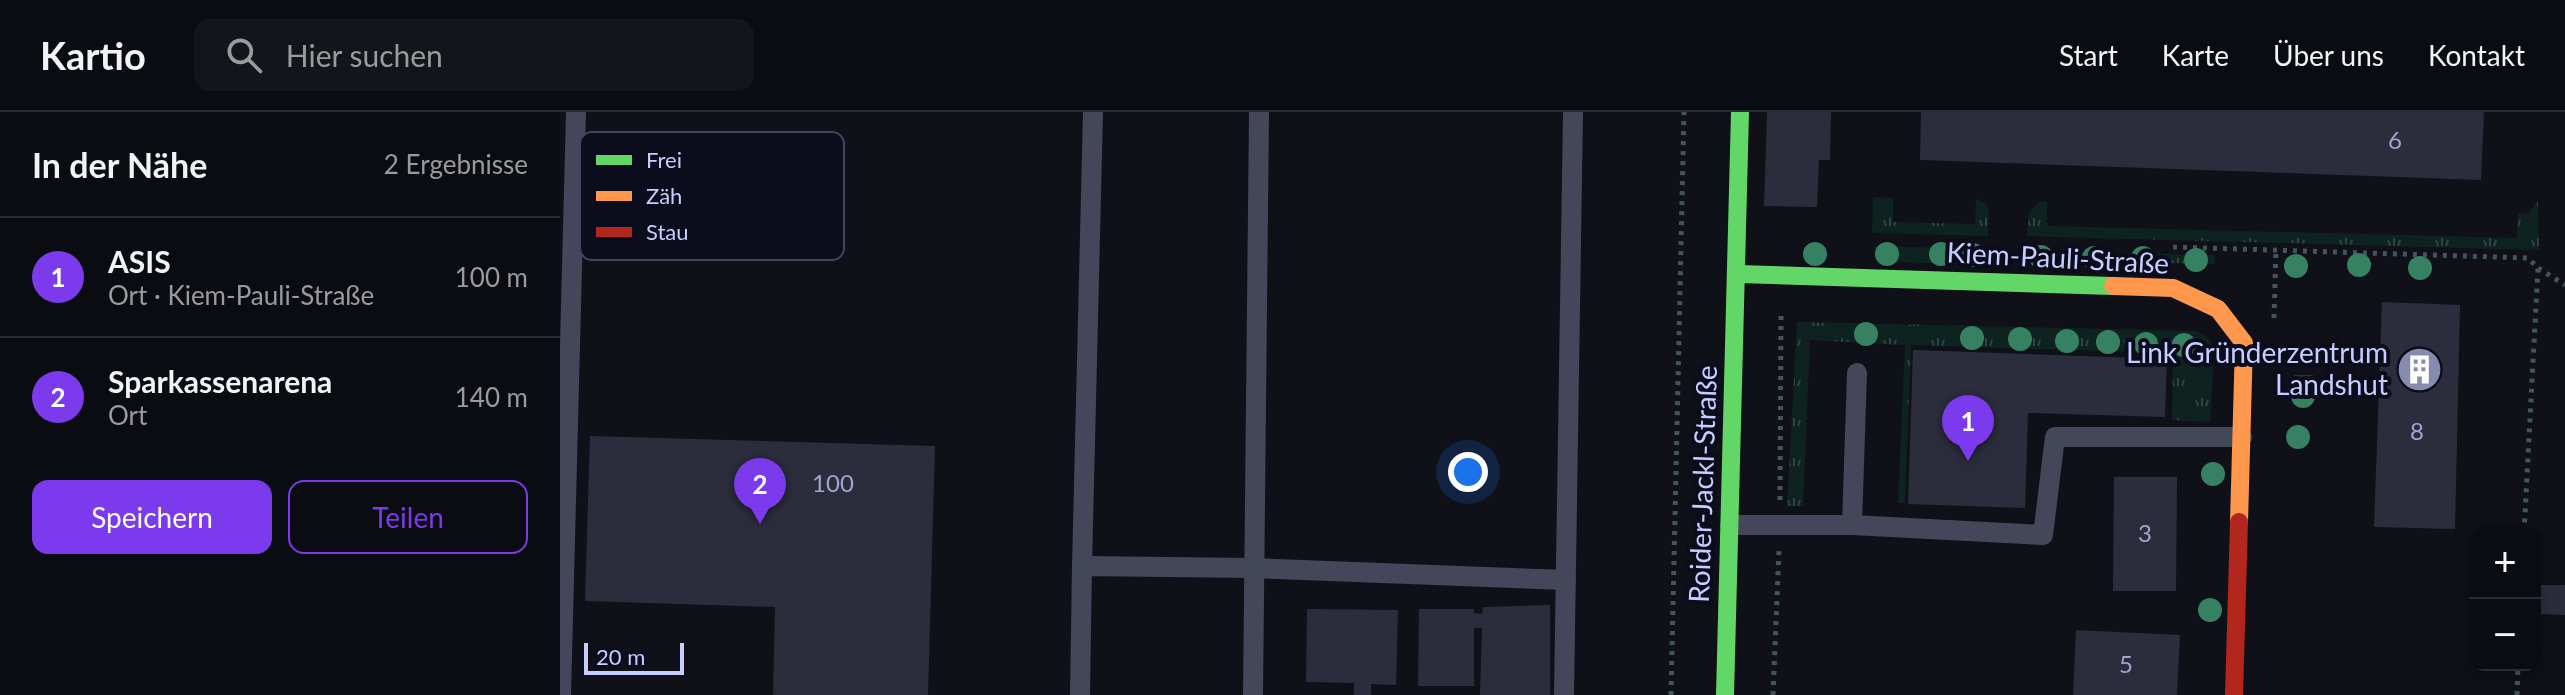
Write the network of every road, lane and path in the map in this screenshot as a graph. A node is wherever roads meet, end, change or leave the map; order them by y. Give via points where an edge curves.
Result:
1 (576, 112) edge
2 (1093, 112) edge
3 (1259, 112) edge
4 (1573, 112) edge
5 (1684, 112) edge
6 (1740, 112) edge
7 (2538, 268) dead end
8 (1738, 274) junction
9 (1783, 275) junction
10 (2565, 285) edge
11 (1857, 373) dead end
12 (2242, 437) junction
13 (1780, 523) junction
14 (1730, 525) junction
15 (1852, 525) junction
16 (1082, 566) junction
17 (1252, 568) junction
18 (1566, 580) junction
19 (561, 654) edge
20 (2518, 671) edge
21 (561, 695) edge
22 (1080, 695) edge
23 (1253, 695) edge
24 (1564, 695) edge
25 (1671, 695) edge
26 (1725, 695) edge
27 (1773, 695) edge
28 (2234, 695) edge
29 (2517, 695) edge

1 - 19 lane
2 - 16 lane
3 - 17 lane
4 - 18 lane
5 - 25 path
6 - 8 street, Roider-Jackl-Straße
7 - 10 path
8 - 9 street, Kiem-Pauli-Straße
8 - 14 street, Roider-Jackl-Straße
9 - 12 street, Kiem-Pauli-Straße via 2173,288 2218,309 2244,343
9 - 13 path
11 - 15 lane
12 - 15 lane via 2055,437 2043,535
12 - 28 street, Kiem-Pauli-Straße
13 - 14 lane
13 - 15 lane
13 - 27 path
14 - 26 street, Roider-Jackl-Straße
16 - 17 lane
16 - 22 lane
17 - 18 lane
17 - 23 lane
18 - 24 lane
19 - 21 lane
20 - 29 path

